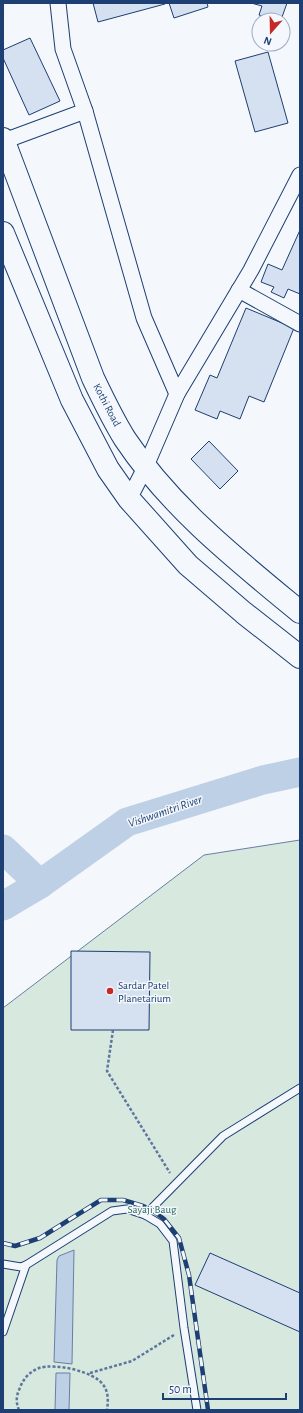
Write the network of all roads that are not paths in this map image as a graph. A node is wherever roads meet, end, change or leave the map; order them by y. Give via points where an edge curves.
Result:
1 (58, 3) edge
2 (85, 112) junction
3 (4, 140) edge
4 (300, 175) edge
5 (3, 233) edge
6 (239, 290) junction
7 (300, 324) edge
8 (177, 394) junction
9 (146, 466) junction
10 (129, 499) junction
11 (300, 612) edge
12 (300, 657) edge
13 (300, 1088) edge
14 (145, 1215) junction
15 (3, 1264) edge
16 (26, 1265) junction
17 (3, 1332) edge
18 (197, 1410) edge

1 - 2 street via 64,49
2 - 3 street
2 - 8 street via 144,318
3 - 9 main road, Kothi Road via 92,378 126,439
4 - 6 street
5 - 10 main road via 72,400 108,469
6 - 7 street
6 - 8 street
8 - 9 street
9 - 10 street
9 - 11 main road, Kothi Road via 192,518 228,552
10 - 12 main road via 188,565
13 - 14 lane via 223,1136
14 - 16 lane via 127,1209 112,1211
14 - 18 lane via 160,1224 173,1241
15 - 16 lane via 22,1267
16 - 17 lane

